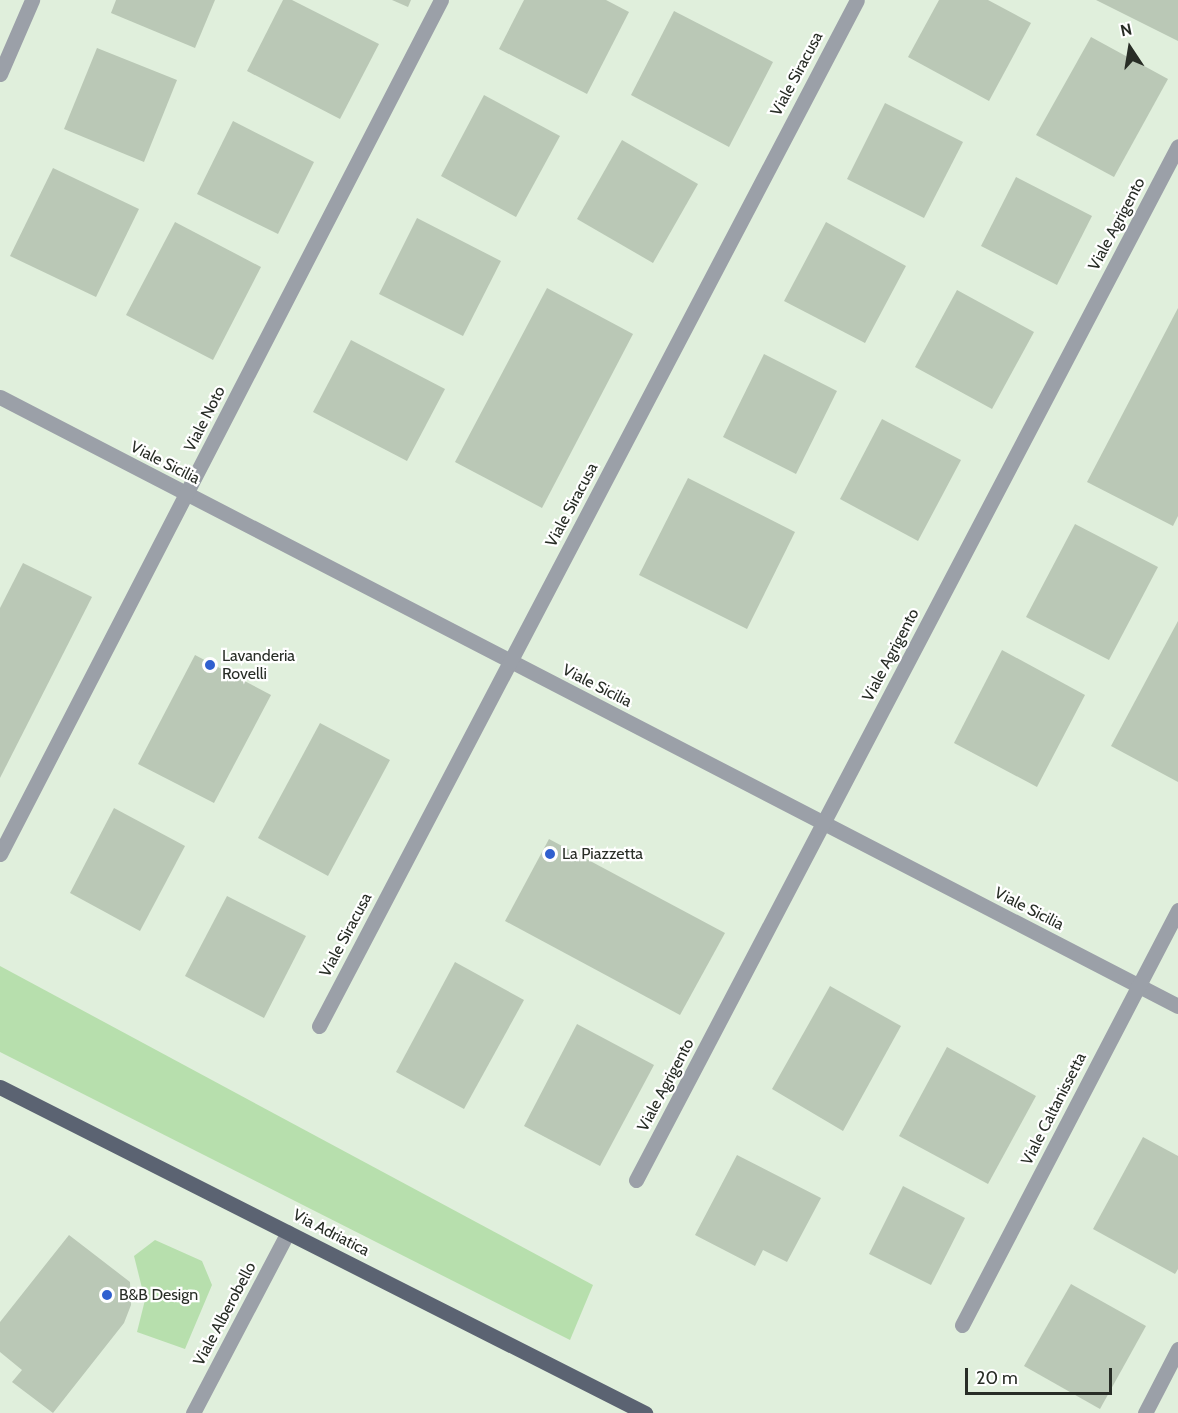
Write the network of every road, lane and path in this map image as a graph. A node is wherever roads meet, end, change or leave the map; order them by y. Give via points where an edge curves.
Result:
1 (32, 0) edge
2 (441, 0) edge
3 (857, 0) edge
4 (0, 74) edge
5 (1178, 146) edge
6 (0, 397) edge
7 (186, 494) junction
8 (510, 661) junction
9 (824, 823) junction
10 (0, 854) edge
11 (1178, 910) edge
12 (1139, 986) junction
13 (1178, 1006) edge
14 (319, 1026) dead end
15 (0, 1087) edge
16 (636, 1180) dead end
17 (288, 1232) junction
18 (962, 1325) dead end
19 (1178, 1349) edge
20 (193, 1413) edge
21 (645, 1413) edge
22 (1145, 1413) edge

1 - 4 street
2 - 7 street, Viale Noto
3 - 8 street, Viale Siracusa
5 - 9 street, Viale Agrigento
6 - 7 street, Viale Sicilia
7 - 8 street, Viale Sicilia
7 - 10 street, Viale Noto
8 - 9 street, Viale Sicilia
8 - 14 street, Viale Siracusa
9 - 12 street, Viale Sicilia
9 - 16 street, Viale Agrigento
11 - 12 street, Viale Caltanissetta
12 - 13 street, Viale Sicilia
12 - 18 street, Viale Caltanissetta
15 - 17 main road, Via Adriatica
17 - 20 street, Viale Alberobello
17 - 21 main road, Via Adriatica
19 - 22 street

